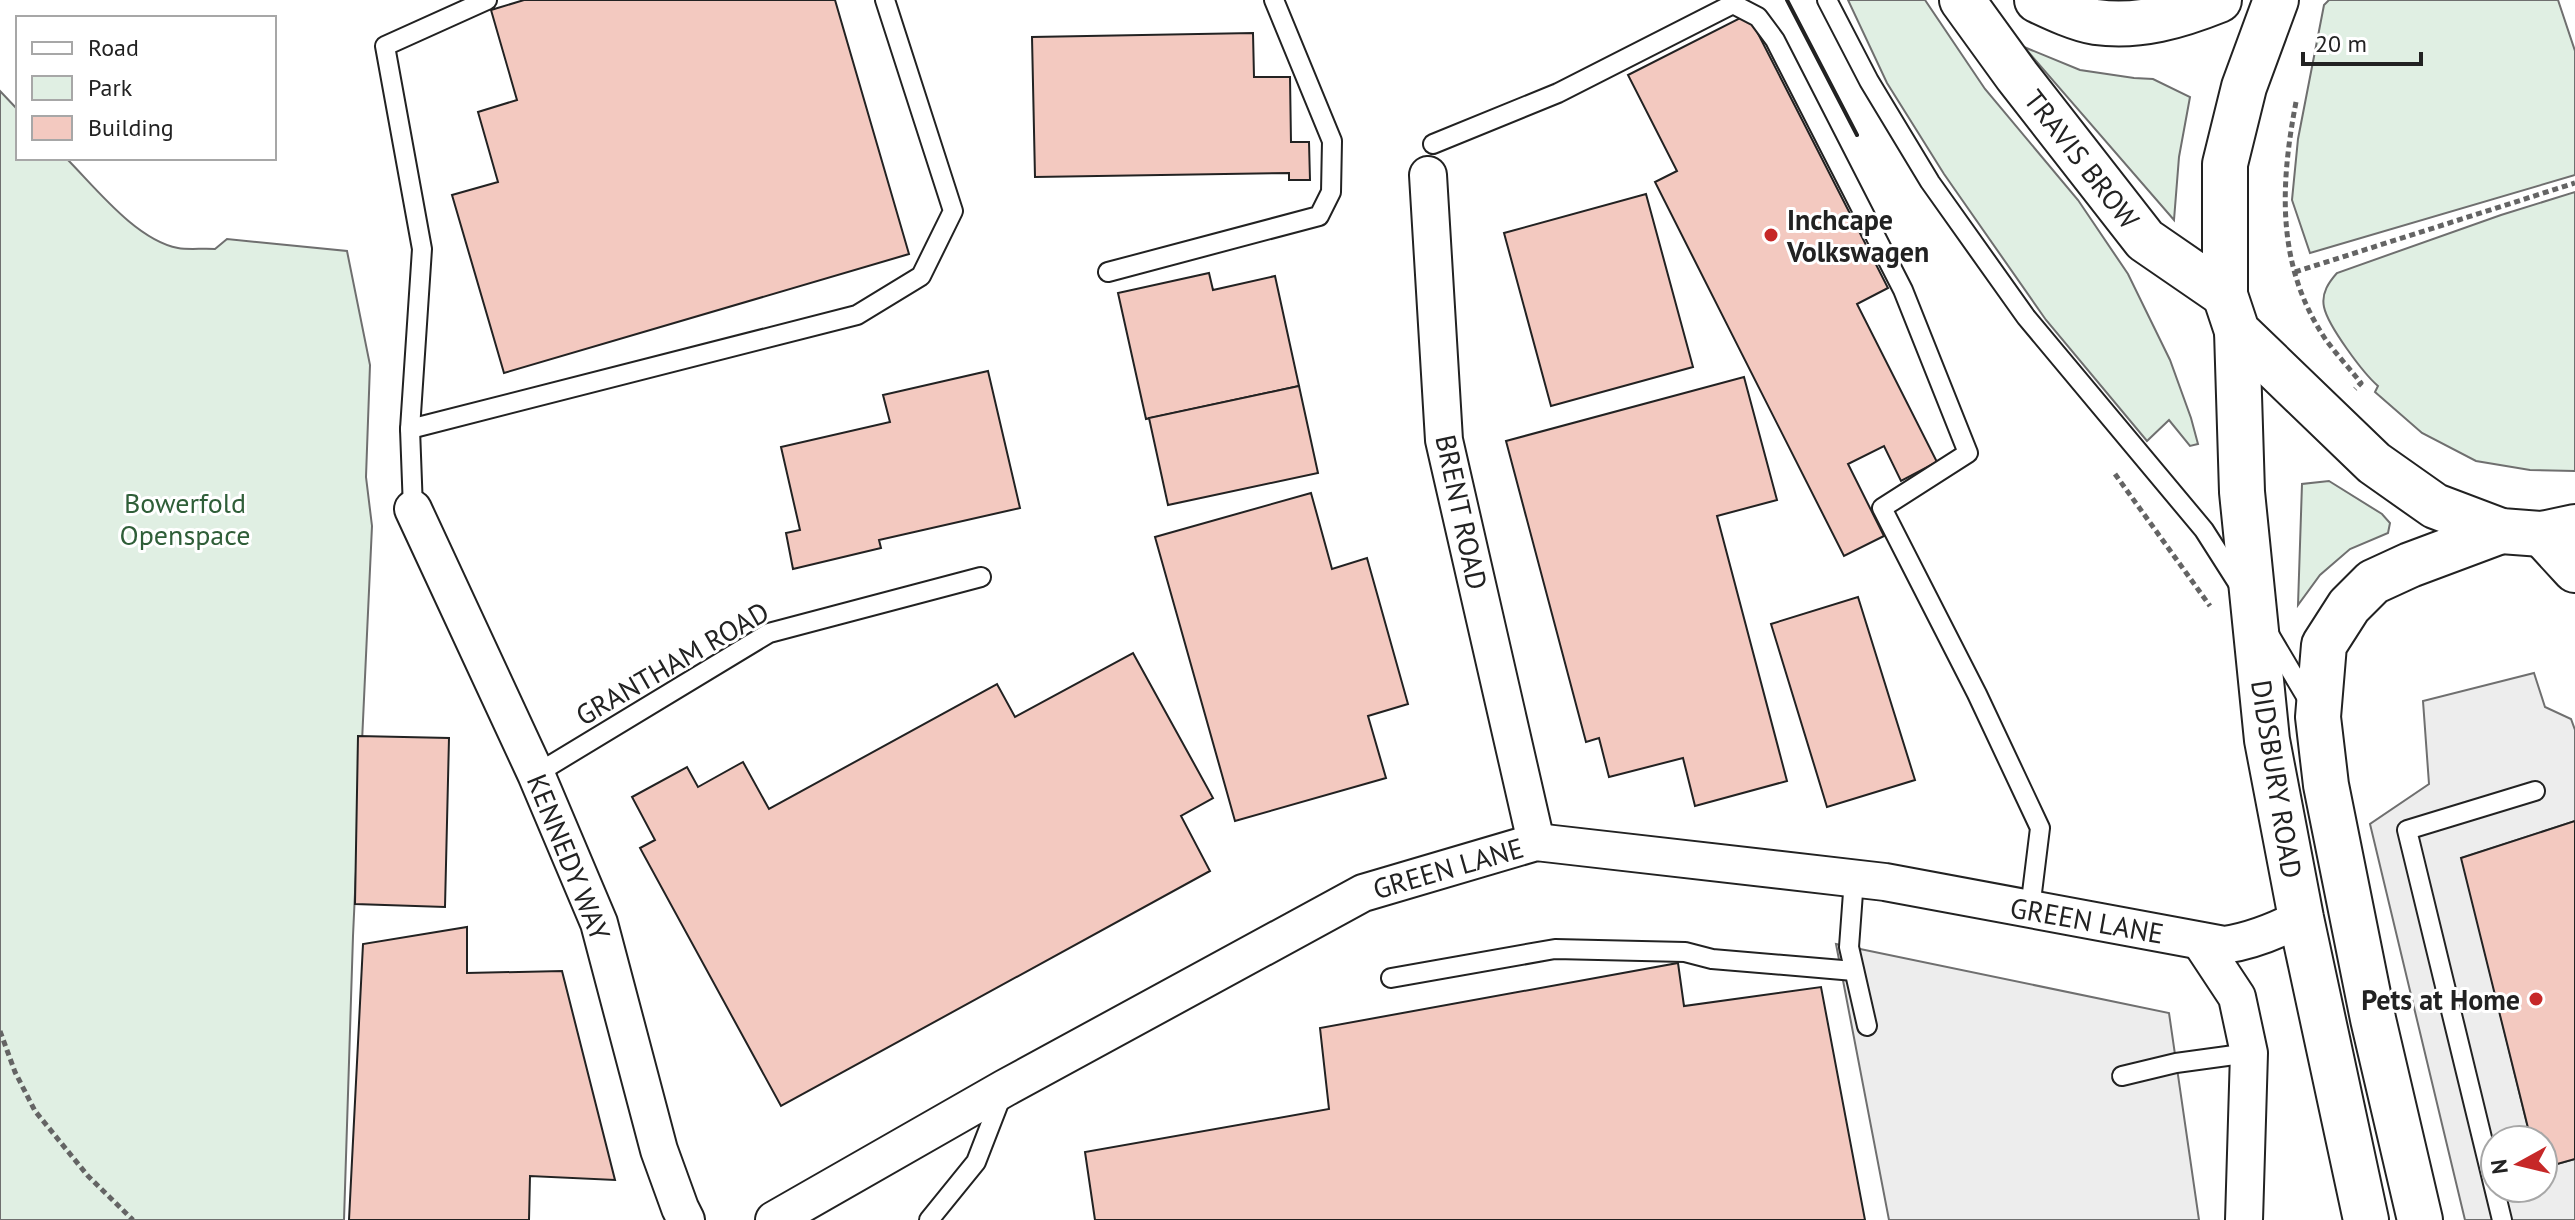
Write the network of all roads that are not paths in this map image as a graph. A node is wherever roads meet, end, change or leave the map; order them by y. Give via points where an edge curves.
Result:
1 (487, 0) edge
2 (885, 0) edge
3 (1274, 0) edge
4 (1827, 0) edge
5 (1962, 0) edge
6 (2037, 0) edge
7 (2219, 0) edge
8 (2276, 0) edge
9 (1430, 160) joint
10 (1108, 272) dead end
11 (2231, 313) junction
12 (410, 429) junction
13 (413, 509) joint
14 (2540, 531) edge
15 (2575, 570) edge
16 (981, 577) dead end
17 (2234, 609) junction
18 (2318, 717) junction
19 (536, 774) junction
20 (2535, 791) dead end
21 (1536, 842) junction
22 (1854, 879) junction
23 (2030, 909) junction
24 (2301, 918) junction
25 (2200, 941) junction
26 (1854, 971) junction
27 (1391, 978) dead end
28 (1867, 1026) dead end
29 (2249, 1053) junction
30 (2122, 1076) dead end
31 (1005, 1088) junction
32 (686, 1220) edge
33 (774, 1220) edge
34 (929, 1220) edge
35 (2244, 1220) edge
36 (2366, 1220) edge
37 (2420, 1220) edge
38 (2502, 1220) edge

1 - 12 lane via 385,46 422,249
2 - 12 lane via 953,211 921,276 857,315
3 - 10 lane via 1332,141 1331,192 1319,216
4 - 17 lane via 1930,182 2026,317 2204,530
5 - 11 main road, TRAVIS BROW via 2145,240
6 - 7 main road via 2094,22 2180,16
8 - 11 main road, DIDSBURY ROAD via 2244,87 2225,164
9 - 21 street, BRENT ROAD via 1444,440
9 - 23 lane via 1733,4 1758,17 1775,40 1903,290 1968,453 1882,508 2040,828
11 - 14 main road, TRAVIS BROW via 2374,463 2435,506
11 - 17 main road, DIDSBURY ROAD via 2242,492
12 - 13 lane
13 - 19 street, KENNEDY WAY
14 - 15 main road
14 - 18 main road, DIDSBURY ROAD via 2410,565 2373,582 2324,645
16 - 19 lane, GRANTHAM ROAD via 769,633
17 - 18 lane
17 - 24 main road, DIDSBURY ROAD via 2267,740
18 - 37 main road, DIDSBURY ROAD via 2329,800 2373,1019
19 - 32 street, KENNEDY WAY via 599,923 659,1150
20 - 38 lane via 2407,830
21 - 22 street, GREEN LANE
21 - 31 street, GREEN LANE via 1363,893
22 - 23 street, GREEN LANE
22 - 26 lane via 1849,947
23 - 25 street, GREEN LANE
24 - 25 street, GREEN LANE via 2247,941
24 - 36 main road, DIDSBURY ROAD
25 - 29 street, GREEN LANE via 2237,997
26 - 27 lane via 1685,952 1555,949
26 - 28 lane
29 - 30 lane
29 - 35 street, GREEN LANE
31 - 33 street, GREEN LANE
31 - 34 lane via 976,1162

